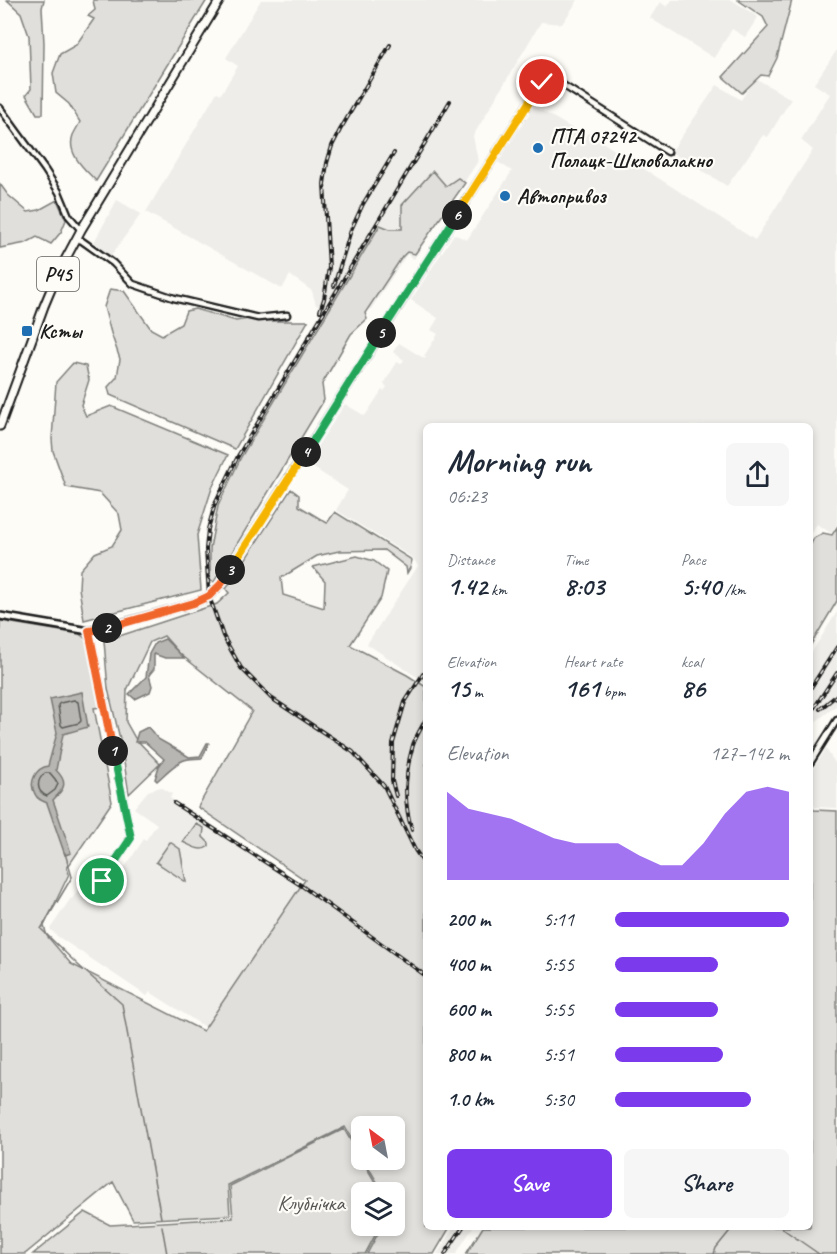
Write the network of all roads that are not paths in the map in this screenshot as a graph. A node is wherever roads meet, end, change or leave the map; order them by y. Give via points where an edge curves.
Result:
1 (220, 0) edge
2 (555, 80) joint
3 (0, 108) edge
4 (668, 152) dead end
5 (79, 234) junction
6 (287, 315) dead end
7 (0, 426) edge
8 (0, 616) edge
9 (89, 631) junction
10 (836, 723) edge
11 (813, 758) edge
12 (102, 881) dead end

1 - 5 main road, Р45
2 - 4 street
2 - 9 street via 542,82 221,584 194,603
3 - 5 street via 59,192
5 - 6 street via 133,285 258,318
5 - 7 main road, Р45 via 52,286
8 - 9 street
9 - 12 street via 131,838
10 - 11 street

